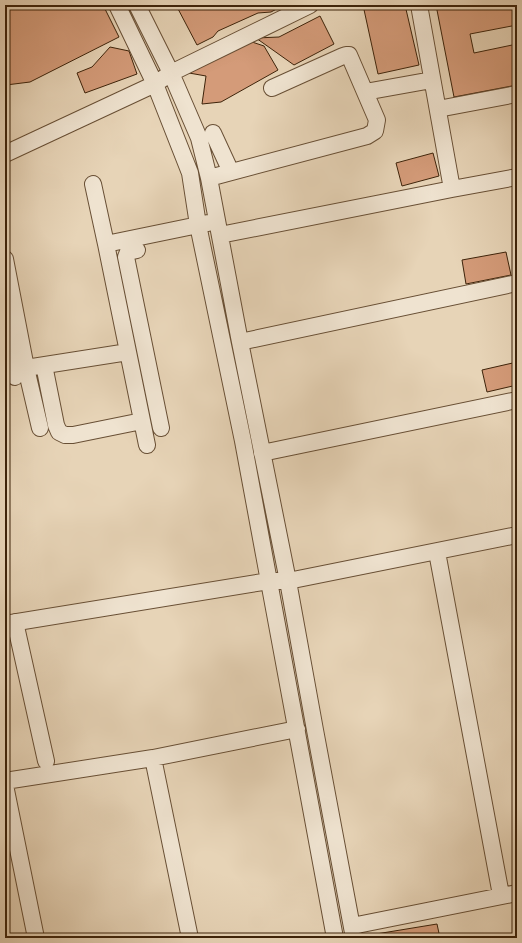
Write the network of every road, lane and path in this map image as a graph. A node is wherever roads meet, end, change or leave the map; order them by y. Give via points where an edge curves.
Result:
1 (117, 5) edge
2 (138, 5) edge
3 (310, 5) edge
4 (419, 5) edge
5 (171, 73) junction
6 (432, 80) junction
7 (155, 84) junction
8 (272, 88) dead end
9 (365, 92) junction
10 (517, 94) edge
11 (438, 109) junction
12 (213, 133) dead end
13 (5, 154) edge
14 (231, 172) junction
15 (209, 178) junction
16 (517, 179) edge
17 (93, 184) dead end
18 (452, 189) junction
19 (198, 226) junction
20 (219, 228) junction
21 (106, 244) junction
22 (137, 250) dead end
23 (5, 259) edge
24 (517, 283) edge
25 (5, 325) edge
26 (240, 342) junction
27 (144, 344) junction
28 (127, 350) junction
29 (44, 365) junction
30 (18, 375) edge
31 (517, 400) edge
32 (142, 421) junction
33 (40, 428) dead end
34 (161, 428) dead end
35 (147, 445) dead end
36 (262, 453) junction
37 (517, 536) edge
38 (437, 552) junction
39 (269, 580) junction
40 (288, 581) junction
41 (10, 623) edge
42 (297, 729) junction
43 (153, 758) junction
44 (46, 761) dead end
45 (5, 781) edge
46 (5, 785) edge
47 (517, 892) edge
48 (501, 895) junction
49 (353, 932) edge
50 (36, 938) edge
51 (190, 938) edge
52 (335, 938) edge

1 - 7 street
2 - 5 street
3 - 5 street
4 - 6 street
5 - 7 street
5 - 15 street via 199,138
6 - 9 street
6 - 11 street
7 - 13 street
7 - 19 street via 190,173
8 - 9 street via 349,55
9 - 14 street via 377,120 375,131 367,136
10 - 11 street
11 - 18 street
12 - 14 street
14 - 15 street
15 - 20 street
16 - 18 street
17 - 21 street
18 - 20 street
19 - 20 street
19 - 21 street
19 - 39 street
20 - 26 street
21 - 28 street
22 - 27 street via 128,252 126,257
23 - 30 street
24 - 26 street
25 - 30 street
26 - 36 street
27 - 28 street
27 - 34 street
28 - 29 street
28 - 32 street
29 - 30 street
29 - 32 street via 59,432 73,435
30 - 33 street
31 - 36 street
32 - 35 street
36 - 40 street
37 - 38 street
38 - 40 street
38 - 48 street
39 - 40 street
39 - 41 street
39 - 42 street
40 - 49 street
41 - 44 street
42 - 43 street
42 - 52 street
43 - 45 street
43 - 51 street
46 - 50 street
47 - 48 street
48 - 49 street

